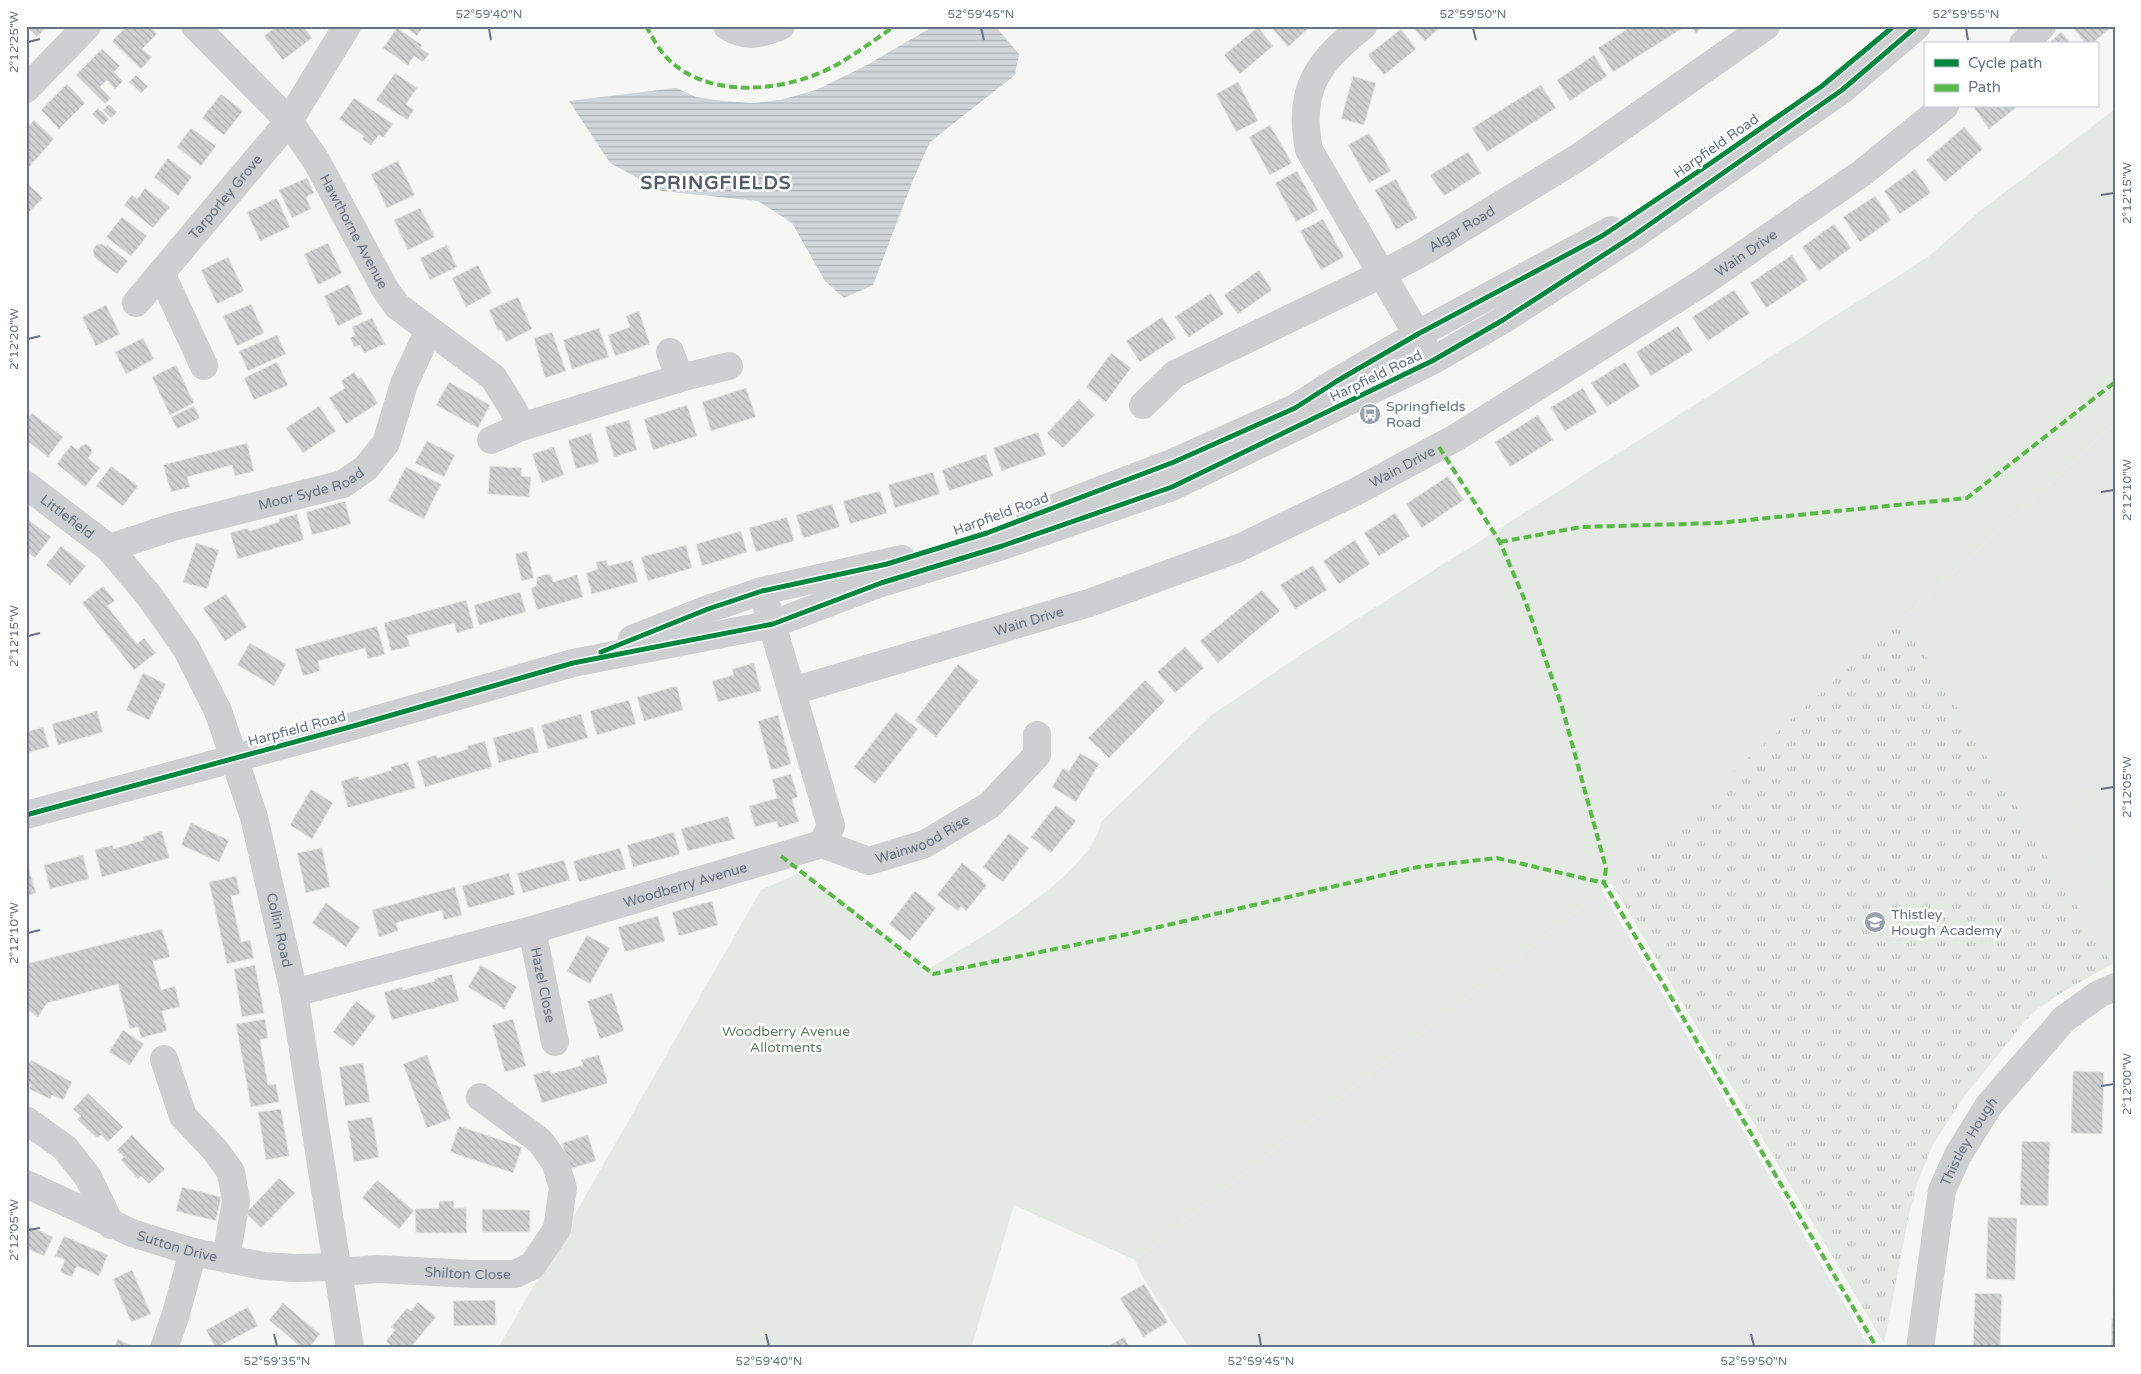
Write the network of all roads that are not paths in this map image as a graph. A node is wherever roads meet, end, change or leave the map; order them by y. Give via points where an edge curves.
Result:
1 (87, 26) edge
2 (195, 26) edge
3 (347, 26) edge
4 (727, 26) edge
5 (781, 26) edge
6 (1363, 26) edge
7 (1894, 26) edge
8 (1918, 26) edge
9 (2042, 26) edge
10 (1762, 27) edge
11 (2025, 42) edge
12 (26, 89) edge
13 (1943, 108) edge
14 (289, 121) junction
15 (161, 273) junction
16 (1382, 274) junction
17 (136, 302) dead end
18 (429, 330) junction
19 (1418, 334) junction
20 (670, 352) dead end
21 (1432, 361) junction
22 (204, 366) dead end
23 (729, 366) dead end
24 (680, 378) junction
25 (1143, 405) dead end
26 (521, 428) junction
27 (491, 440) dead end
28 (26, 485) edge
29 (109, 548) junction
30 (762, 591) junction
31 (773, 624) junction
32 (573, 663) junction
33 (792, 691) junction
34 (1037, 735) dead end
35 (235, 758) junction
36 (26, 815) edge
37 (822, 844) junction
38 (532, 930) junction
39 (2115, 987) edge
40 (294, 993) junction
41 (555, 1042) dead end
42 (164, 1059) dead end
43 (480, 1096) dead end
44 (26, 1120) edge
45 (26, 1184) edge
46 (111, 1224) junction
47 (193, 1252) junction
48 (226, 1258) junction
49 (338, 1269) junction
50 (164, 1348) edge
51 (350, 1348) edge
52 (1920, 1348) edge

1 - 12 street
2 - 14 street, Hawthorne Avenue
3 - 14 street, Tarporley Grove
4 - 5 street via 746,35 758,35
6 - 16 street via 1335,49 1310,85 1305,133 1309,150
7 - 19 street, Harpfield Road via 1822,86 1602,236
8 - 21 street, Harpfield Road via 1842,90 1633,236 1503,320
9 - 11 street
10 - 16 street, Algar Road via 1579,157
13 - 33 street, Wain Drive via 1862,173 1702,283 1457,437 1357,491 1239,548 1089,603
14 - 15 street, Tarporley Grove
14 - 18 street, Hawthorne Avenue via 317,162 385,290 397,306
15 - 17 street, Tarporley Grove
15 - 22 street
16 - 19 street
16 - 25 street, Algar Road via 1175,374
18 - 26 street, Hawthorne Avenue via 492,377
18 - 29 street, Moor Syde Road via 404,384 386,443 366,468 343,484 173,527
19 - 21 street
19 - 30 street, Harpfield Road via 1295,408 1174,462 987,533 887,564
20 - 24 street
21 - 31 street, Harpfield Road via 1172,487 1002,546 881,583
23 - 24 street
24 - 26 street
26 - 27 street
28 - 29 street, Littlefield
29 - 35 street, Collin Road via 186,648 218,711
30 - 31 street
30 - 32 street, Harpfield Road
31 - 32 street, Harpfield Road
31 - 33 street
32 - 35 street, Harpfield Road
33 - 37 street via 831,826
34 - 37 street, Wainwood Rise via 1037,755 990,805 925,844 869,861
35 - 36 street, Harpfield Road
35 - 40 street, Collin Road via 254,817
37 - 38 street, Woodberry Avenue
38 - 40 street, Woodberry Avenue
38 - 41 street, Hazel Close
39 - 52 street, Thistley Hough via 2099,994 2064,1019 1988,1106 1958,1155 1942,1190
40 - 49 street, Collin Road
42 - 48 street via 183,1116 232,1172 236,1201
43 - 49 street, Shilton Close via 540,1141 555,1162 563,1188 557,1229 532,1266 515,1274
44 - 46 street via 65,1148 88,1177
45 - 46 street, Sutton Drive
46 - 47 street, Sutton Drive
47 - 48 street, Sutton Drive
47 - 50 street
48 - 49 street, Sutton Drive via 264,1266
49 - 51 street, Collin Road

